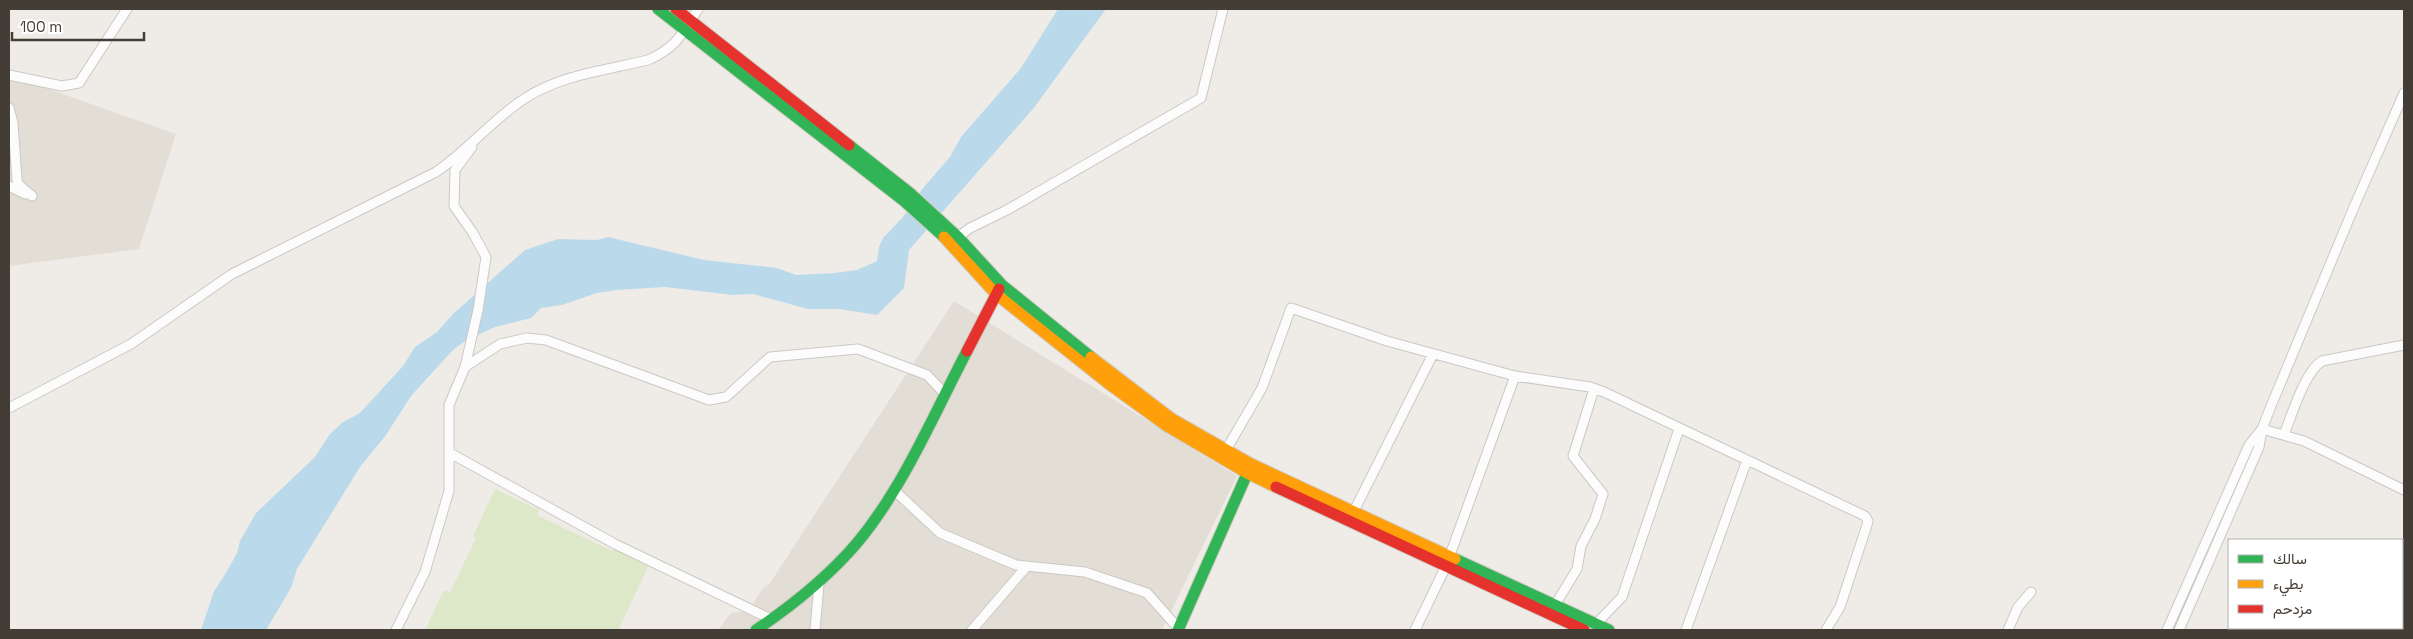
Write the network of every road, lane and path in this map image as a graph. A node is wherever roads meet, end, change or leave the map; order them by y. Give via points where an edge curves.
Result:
1 (127, 9) edge
2 (658, 9) edge
3 (676, 9) edge
4 (698, 9) edge
5 (1223, 9) edge
6 (688, 26) junction
7 (9, 74) edge
8 (2404, 93) edge
9 (9, 108) edge
10 (490, 124) junction
11 (9, 186) edge
12 (937, 223) junction
13 (958, 237) junction
14 (999, 290) junction
15 (2404, 345) edge
16 (1433, 354) junction
17 (465, 367) junction
18 (1515, 376) junction
19 (1594, 389) junction
20 (945, 394) junction
21 (9, 408) edge
22 (1679, 429) junction
23 (2262, 429) junction
24 (2284, 434) junction
25 (1226, 450) junction
26 (450, 453) junction
27 (1747, 460) junction
28 (1249, 469) junction
29 (894, 490) junction
30 (2404, 490) edge
31 (1353, 513) junction
32 (1448, 562) junction
33 (1027, 566) junction
34 (819, 584) junction
35 (2032, 592) dead end
36 (1555, 605) junction
37 (770, 619) junction
38 (1587, 627) edge
39 (396, 630) edge
40 (756, 630) edge
41 (815, 630) edge
42 (972, 630) edge
43 (1179, 630) edge
44 (1415, 630) edge
45 (1609, 630) edge
46 (1686, 630) edge
47 (1826, 630) edge
48 (2008, 630) edge
49 (2167, 630) edge
50 (2179, 630) edge

1 - 7 street via 79,83 62,86
2 - 6 street
3 - 6 street
4 - 6 street
5 - 13 street via 1201,98
6 - 10 street via 674,45 662,54 558,81 525,98
6 - 12 street
8 - 23 street
9 - 11 street via 17,180 32,196
10 - 17 street via 455,170 454,206 486,257
10 - 21 street via 450,163 436,172 232,274 130,344
12 - 13 street
12 - 14 street
13 - 14 street
14 - 20 street
14 - 25 street via 1172,419
14 - 28 street via 1109,384 1159,421
15 - 24 street via 2317,364
16 - 18 street
16 - 25 street via 1291,308 1262,388
16 - 31 street
17 - 20 street via 500,344 527,338 546,340 709,400 726,397 770,357 858,349 926,375
17 - 26 street via 449,405
18 - 19 street
18 - 32 street
19 - 22 street
19 - 36 street via 1573,456 1603,494 1581,546 1577,569
20 - 29 street
22 - 27 street
22 - 38 street via 1622,598
23 - 24 street
23 - 49 street via 2249,444
23 - 50 street via 2259,447
24 - 30 street
25 - 28 street
26 - 37 street via 615,544
26 - 39 street via 449,491 425,572
27 - 46 street
27 - 47 street via 1868,520 1840,607
28 - 31 street
28 - 32 street
28 - 43 street
29 - 33 street via 940,533 1016,565
29 - 34 street via 857,543
31 - 32 street
32 - 36 street
32 - 38 street
32 - 44 street
33 - 42 street
33 - 43 street via 1085,572 1147,593
34 - 37 street
34 - 41 street
35 - 48 street via 2018,607
36 - 38 street
37 - 40 street
38 - 45 street

